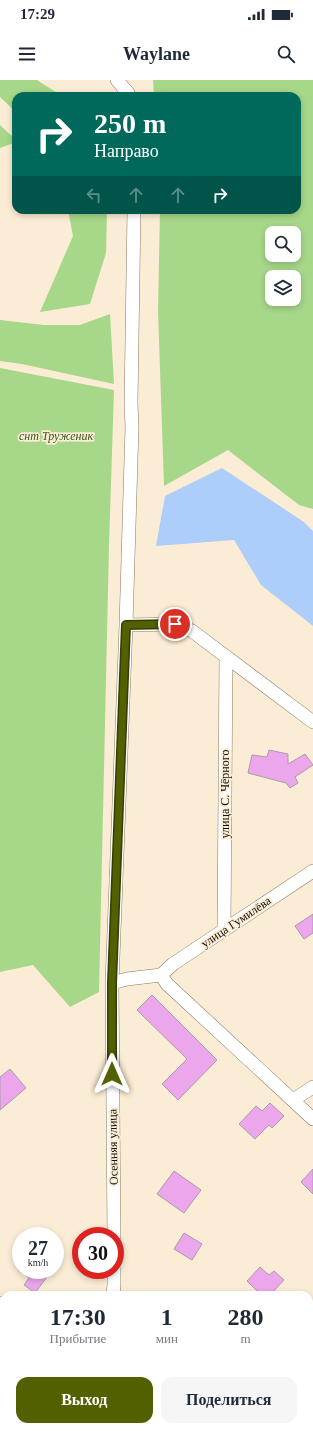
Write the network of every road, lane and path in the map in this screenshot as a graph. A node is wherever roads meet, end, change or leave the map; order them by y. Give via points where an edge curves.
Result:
1 (117, 80) edge
2 (127, 92) edge
3 (134, 214) edge
4 (126, 625) junction
5 (226, 657) junction
6 (313, 722) edge
7 (313, 871) edge
8 (224, 930) junction
9 (161, 975) junction
10 (112, 983) junction
11 (313, 1087) edge
12 (293, 1100) junction
13 (313, 1119) edge
14 (114, 1227) edge
15 (114, 1279) edge
16 (113, 1291) edge

1 - 2 street
3 - 4 street, Осенняя улица via 132,427
4 - 5 street via 175,624 192,631
4 - 10 street, Осенняя улица
5 - 6 street
5 - 8 street, улица С. Чёрного
7 - 8 street, улица Гумилёва
8 - 9 street, улица Гумилёва
9 - 10 street
9 - 12 street
10 - 14 street, Осенняя улица
11 - 12 street
12 - 13 street
15 - 16 street

